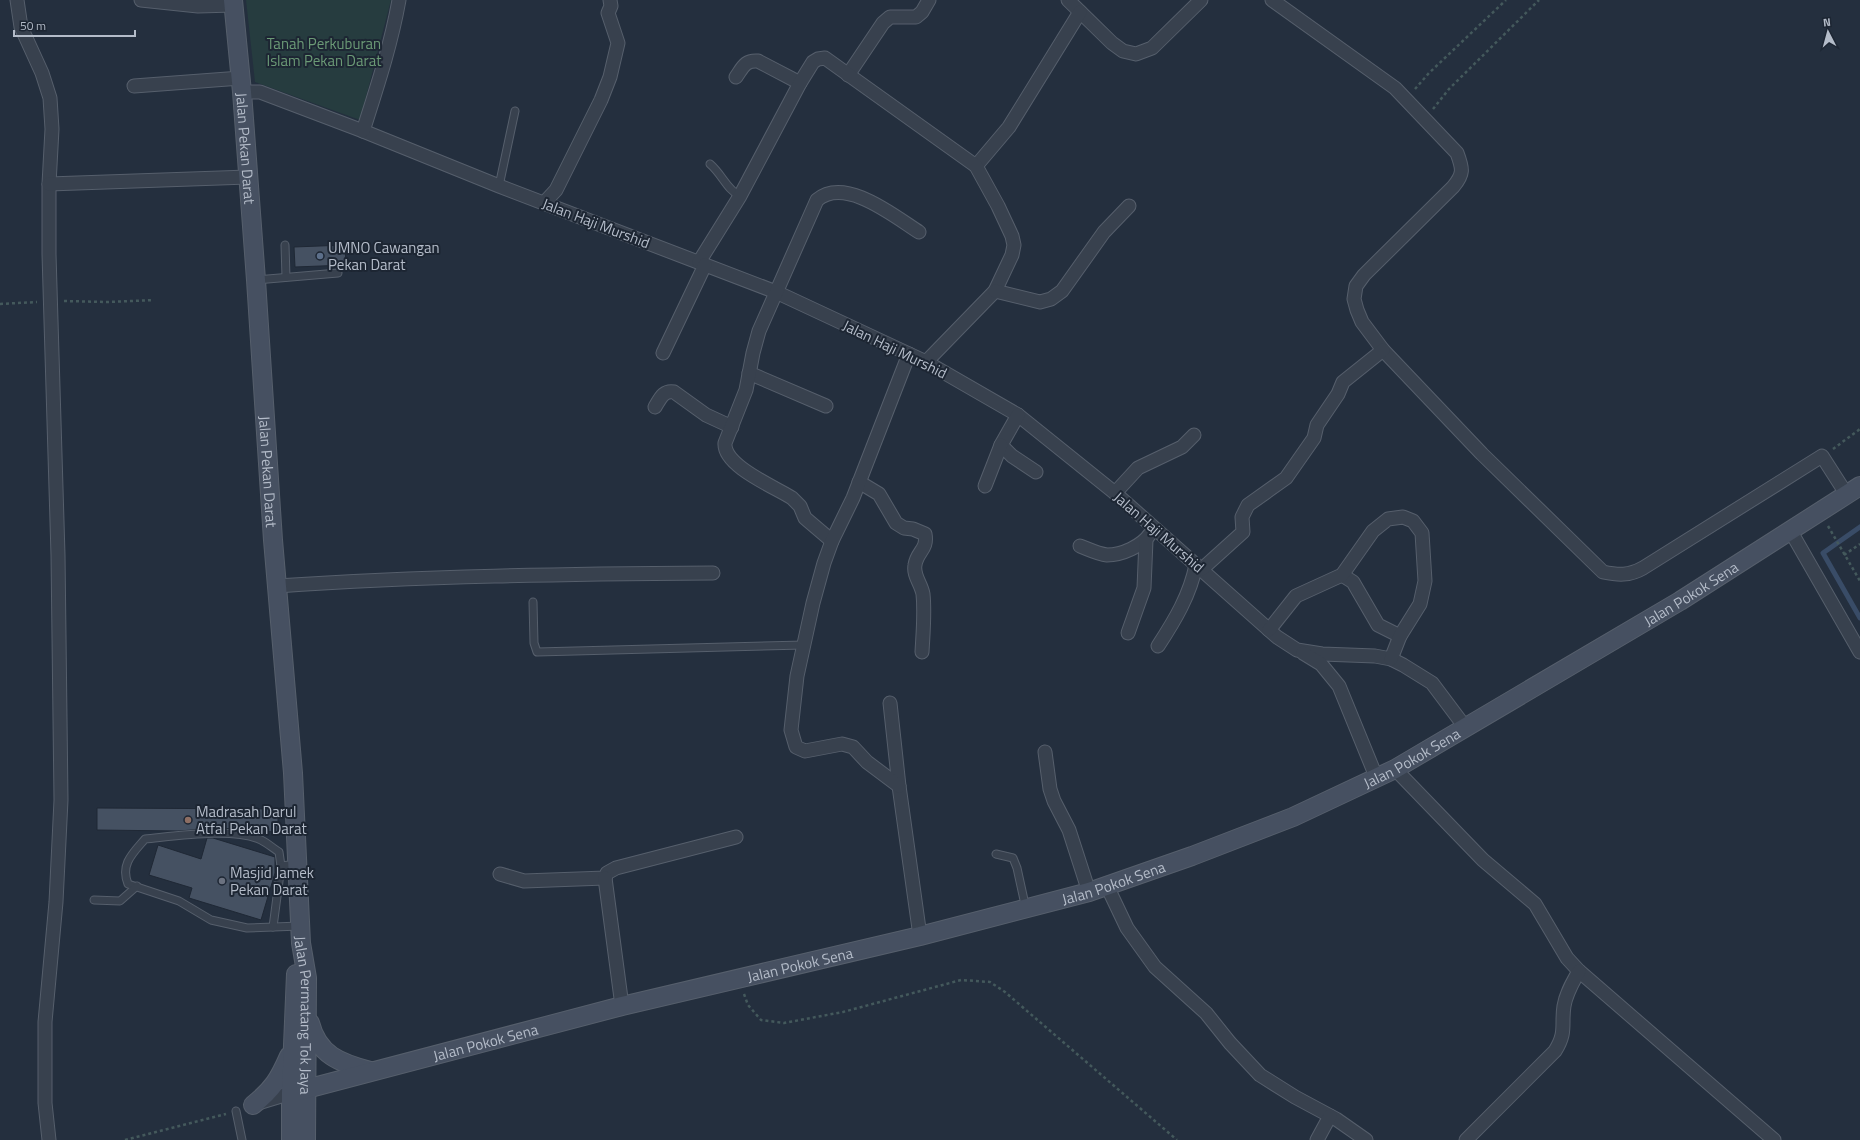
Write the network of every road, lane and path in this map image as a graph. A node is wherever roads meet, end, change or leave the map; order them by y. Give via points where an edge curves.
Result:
1 (17, 0) edge
2 (141, 0) edge
3 (399, 0) edge
4 (610, 0) edge
5 (928, 0) edge
6 (1068, 0) edge
7 (1202, 0) edge
8 (1272, 0) edge
9 (1506, 0) edge
10 (1539, 0) edge
11 (233, 3) edge
12 (1078, 14) junction
13 (848, 75) junction
14 (736, 77) dead end
15 (800, 83) junction
16 (241, 85) junction
17 (134, 86) dead end
18 (1407, 98) junction
19 (515, 110) dead end
20 (1425, 119) junction
21 (363, 131) junction
22 (710, 164) dead end
23 (976, 166) junction
24 (248, 177) junction
25 (49, 184) junction
26 (498, 186) junction
27 (740, 196) junction
28 (544, 203) junction
29 (1129, 206) dead end
30 (919, 232) dead end
31 (285, 245) dead end
32 (702, 264) junction
33 (338, 273) dead end
34 (286, 277) junction
35 (256, 280) junction
36 (995, 291) junction
37 (776, 292) junction
38 (154, 300) dead end
39 (57, 301) junction
40 (0, 304) edge
41 (1383, 350) junction
42 (663, 353) dead end
43 (909, 354) junction
44 (926, 362) junction
45 (749, 373) junction
46 (826, 406) dead end
47 (655, 407) dead end
48 (1018, 415) junction
49 (732, 427) junction
50 (1860, 430) edge
51 (1194, 435) dead end
52 (1001, 445) junction
53 (1824, 458) junction
54 (1036, 472) dead end
55 (859, 482) junction
56 (985, 486) dead end
57 (1849, 488) edge
58 (1115, 494) junction
59 (1154, 528) junction
60 (1830, 529) dead end
61 (1790, 530) junction
62 (1146, 540) junction
63 (832, 541) junction
64 (1860, 544) edge
65 (1080, 546) dead end
66 (1844, 555) junction
67 (1199, 567) junction
68 (713, 573) dead end
69 (1342, 575) junction
70 (1860, 581) edge
71 (276, 586) junction
72 (533, 602) dead end
73 (1269, 630) junction
74 (1128, 633) dead end
75 (1400, 636) junction
76 (804, 645) junction
77 (1158, 646) dead end
78 (1297, 650) junction
79 (922, 652) dead end
80 (1860, 652) edge
81 (1391, 659) junction
82 (890, 703) dead end
83 (1465, 727) junction
84 (1045, 752) dead end
85 (1395, 769) junction
86 (1377, 779) junction
87 (899, 786) junction
88 (736, 838) dead end
89 (996, 854) dead end
90 (290, 865) junction
91 (500, 874) dead end
92 (605, 878) junction
93 (137, 886) junction
94 (1107, 886) junction
95 (1089, 892) junction
96 (94, 900) dead end
97 (1026, 909) junction
98 (300, 926) junction
99 (273, 927) junction
100 (920, 936) junction
101 (301, 944) junction
102 (1579, 971) junction
103 (737, 979) junction
104 (622, 1006) junction
105 (307, 1010) junction
106 (292, 1048) junction
107 (371, 1071) junction
108 (299, 1091) junction
109 (253, 1105) joint
110 (236, 1111) joint
111 (1330, 1116) junction
112 (49, 1140) edge
113 (125, 1140) edge
114 (242, 1140) edge
115 (291, 1140) edge
116 (306, 1140) edge
117 (1177, 1140) edge
118 (1317, 1140) edge
119 (1366, 1140) edge
120 (1466, 1140) edge
121 (1774, 1140) edge

1 - 25 street via 21,27 42,72 50,98 52,129
2 - 11 street via 198,6
3 - 21 street via 382,73
4 - 28 street via 608,13 618,43 610,77 602,100 559,184
5 - 13 street via 922,12 916,17 890,17 883,23
6 - 12 street
7 - 12 street via 1152,48 1136,54 1123,51 1112,44
8 - 18 street
9 - 18 path
10 - 20 path via 1449,88
11 - 16 main road, Jalan Pekan Darat
12 - 23 street via 1009,127
13 - 15 street via 822,58 814,62
13 - 23 street
14 - 15 street via 750,60 758,61
15 - 27 street
16 - 17 street, Jalan Haji Murshid
16 - 21 street, Jalan Haji Murshid
16 - 24 main road, Jalan Pekan Darat
18 - 20 street
19 - 26 lane
20 - 41 street via 1457,153 1462,166 1461,177 1356,286 1354,298 1362,322
21 - 26 street, Jalan Haji Murshid
22 - 27 lane via 718,170 734,193
23 - 36 street via 1005,219 1014,245
24 - 25 street
24 - 35 main road, Jalan Pekan Darat
25 - 39 street via 49,254
26 - 28 street, Jalan Haji Murshid
27 - 32 street
28 - 32 street, Jalan Haji Murshid
29 - 36 street via 1104,232 1062,291 1051,299 1040,302
30 - 37 street via 863,198 846,193 823,194 812,209
31 - 34 lane
32 - 37 street, Jalan Haji Murshid
32 - 42 street
33 - 34 lane
34 - 35 lane
35 - 71 main road, Jalan Pekan Darat
36 - 44 street
37 - 43 street, Jalan Haji Murshid
37 - 45 street via 759,331
38 - 39 path
39 - 40 path
39 - 112 street via 61,800 56,902 45,1022 45,1103
41 - 53 street via 1482,454 1603,572 1610,574 1633,574
41 - 67 street via 1343,382 1317,425 1314,438 1286,478 1248,504 1242,517 1243,532
43 - 44 street, Jalan Haji Murshid
43 - 55 street
44 - 48 street, Jalan Haji Murshid
45 - 46 street
45 - 49 street via 746,390
47 - 49 street via 664,393 674,392 706,415
48 - 52 street
48 - 58 street, Jalan Haji Murshid
49 - 63 street via 725,450 732,461 792,498 800,506 804,518
50 - 53 path
51 - 58 street via 1182,447 1138,468
52 - 54 street
52 - 56 street
53 - 57 street
55 - 63 street
55 - 79 street via 879,494 896,524 925,534 926,542 915,565 915,574 924,603
57 - 61 main road, Jalan Pokok Sena
58 - 59 street, Jalan Haji Murshid
59 - 62 street
59 - 67 street, Jalan Haji Murshid
60 - 66 path
61 - 80 street
61 - 83 main road, Jalan Pokok Sena via 1680,601
62 - 65 street via 1125,552 1106,555
62 - 74 street via 1144,588
63 - 76 street via 813,603
64 - 66 path
66 - 70 path
67 - 73 street, Jalan Haji Murshid
67 - 77 street via 1177,616
68 - 71 street via 371,579
69 - 73 street via 1296,596
69 - 75 street via 1353,582 1378,625
69 - 75 street via 1372,531 1388,519 1403,517 1413,521 1422,533 1425,581 1420,604
71 - 90 main road, Jalan Pekan Darat via 293,773
72 - 76 lane via 536,652
73 - 78 street, Jalan Haji Murshid
75 - 81 street
76 - 87 street via 797,676 791,730 796,747 805,751 842,744 853,746 867,762
78 - 81 street, Jalan Haji Murshid
78 - 86 street via 1321,664 1339,686
81 - 83 street, Jalan Haji Murshid via 1432,682
82 - 87 street
83 - 85 main road, Jalan Pokok Sena
84 - 95 street via 1050,789 1069,830
85 - 86 main road, Jalan Pokok Sena
85 - 102 street via 1484,860 1535,904 1567,958
86 - 94 main road, Jalan Pokok Sena via 1293,817
87 - 100 street
88 - 92 street via 616,868 607,872
89 - 97 lane via 1013,858
90 - 93 lane via 279,852 261,840 234,834 204,833 145,839 131,854 126,864 125,876 128,884
90 - 98 main road, Jalan Pekan Darat
90 - 99 lane
91 - 92 street via 524,881
92 - 104 street
93 - 96 lane via 120,901
93 - 99 lane via 179,901 211,920 247,928
94 - 95 main road, Jalan Pokok Sena
94 - 111 street via 1127,928 1155,967 1206,1013 1260,1075
95 - 97 main road, Jalan Pokok Sena
97 - 100 main road, Jalan Pokok Sena
98 - 99 lane
98 - 101 main road, Jalan Pekan Darat
100 - 103 main road, Jalan Pokok Sena
101 - 105 main road, Jalan Permatang Tok Jaya via 307,978
101 - 106 main road, Jalan Permatang Tok Jaya via 295,979
102 - 120 street via 1569,989 1564,1006 1562,1040 1555,1051
102 - 121 street
103 - 104 main road, Jalan Pokok Sena
103 - 117 path via 748,1006 761,1020 784,1023 843,1012 961,980 990,982
104 - 107 main road, Jalan Pokok Sena
105 - 107 main road via 311,1027 320,1045 330,1056 347,1065
105 - 108 main road, Jalan Permatang Tok Jaya
106 - 108 main road, Jalan Permatang Tok Jaya
106 - 109 main road via 281,1074 270,1091
107 - 108 main road, Jalan Pokok Sena
108 - 109 street
108 - 115 main road, Jalan Permatang Tok Jaya
108 - 116 main road, Jalan Permatang Tok Jaya
110 - 113 path
110 - 114 lane
111 - 118 street
111 - 119 street

